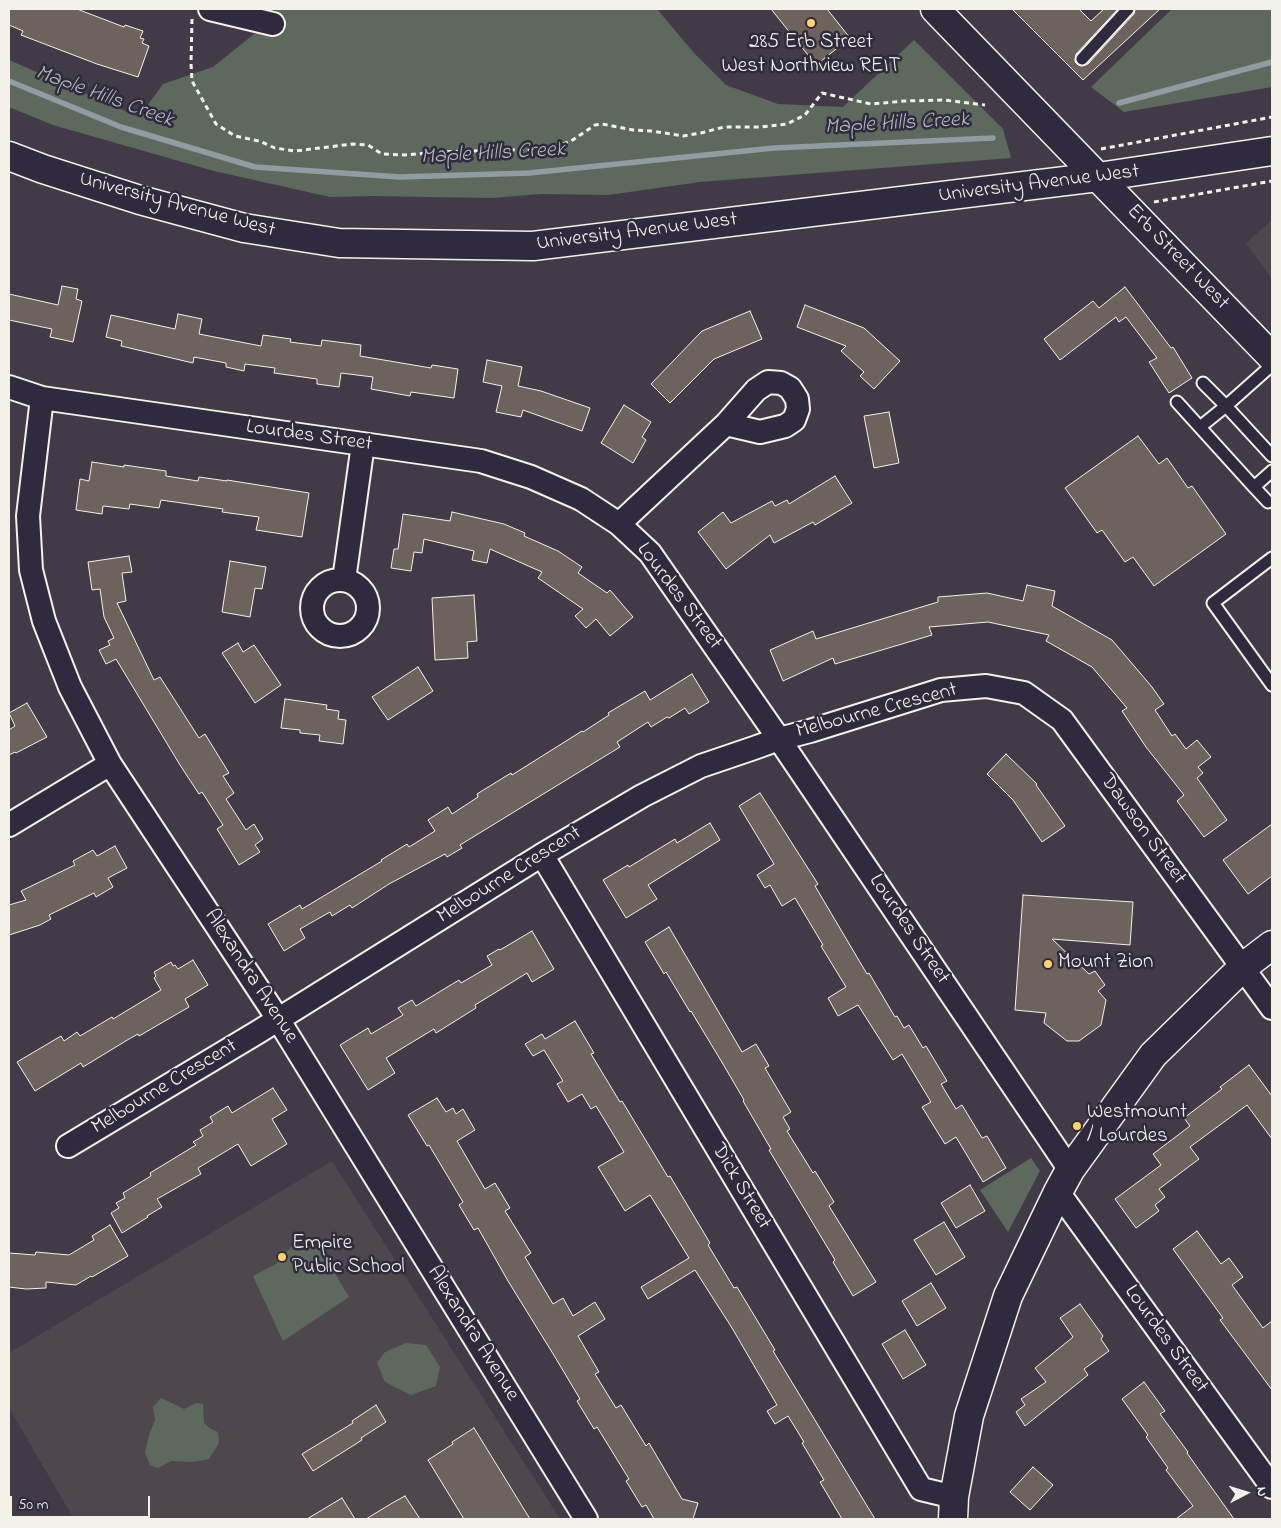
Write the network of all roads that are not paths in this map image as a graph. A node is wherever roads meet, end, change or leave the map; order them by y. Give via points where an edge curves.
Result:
1 (935, 9) edge
2 (1128, 9) edge
3 (201, 13) edge
4 (272, 24) dead end
5 (1082, 59) dead end
6 (1272, 150) edge
7 (9, 156) edge
8 (1098, 177) junction
9 (1272, 357) edge
10 (1272, 365) edge
11 (1203, 382) dead end
12 (9, 387) edge
13 (42, 398) junction
14 (1176, 402) dead end
15 (1226, 406) junction
16 (726, 424) dead end
17 (1200, 427) junction
18 (363, 444) junction
19 (1272, 456) edge
20 (1272, 471) edge
21 (1254, 487) junction
22 (1268, 502) dead end
23 (619, 524) junction
24 (1272, 558) edge
25 (344, 580) dead end
26 (1272, 685) edge
27 (986, 686) joint
28 (779, 739) junction
29 (110, 764) junction
30 (9, 825) edge
31 (542, 855) junction
32 (1272, 945) edge
33 (1243, 966) junction
34 (1272, 1008) edge
35 (278, 1019) junction
36 (68, 1146) dead end
37 (1064, 1181) junction
38 (1272, 1487) edge
39 (953, 1508) edge
40 (586, 1519) edge

1 - 8 main road, Erb Street West
2 - 5 lane
3 - 4 street
6 - 8 main road, University Avenue West
7 - 8 main road, University Avenue West via 140,200 234,226 339,243 533,246
8 - 9 main road, Erb Street West
10 - 15 lane
11 - 15 lane
12 - 13 street, Lourdes Street
13 - 18 street, Lourdes Street
13 - 29 street, Alexandra Avenue via 28,516 31,570 44,621 70,687
14 - 17 lane
15 - 17 lane
15 - 19 lane
16 - 23 street
17 - 21 lane
18 - 23 street, Lourdes Street via 481,461 523,474 582,499
18 - 25 street
20 - 21 lane
21 - 22 lane
23 - 28 street, Lourdes Street via 650,553
24 - 26 lane via 1213,603
27 - 28 street, Melbourne Crescent via 941,690
27 - 33 street, Dawson Street via 1024,693 1062,720
28 - 31 street, Melbourne Crescent via 701,766 642,796
28 - 37 street, Lourdes Street
29 - 30 street
29 - 35 street, Alexandra Avenue
31 - 35 street, Melbourne Crescent
31 - 39 street, Dick Street via 921,1489
32 - 33 main road
33 - 34 street, Dawson Street
33 - 37 main road via 1153,1055
35 - 36 street, Melbourne Crescent
35 - 40 street, Alexandra Avenue
37 - 38 street, Lourdes Street
37 - 39 main road via 1008,1296 969,1416

